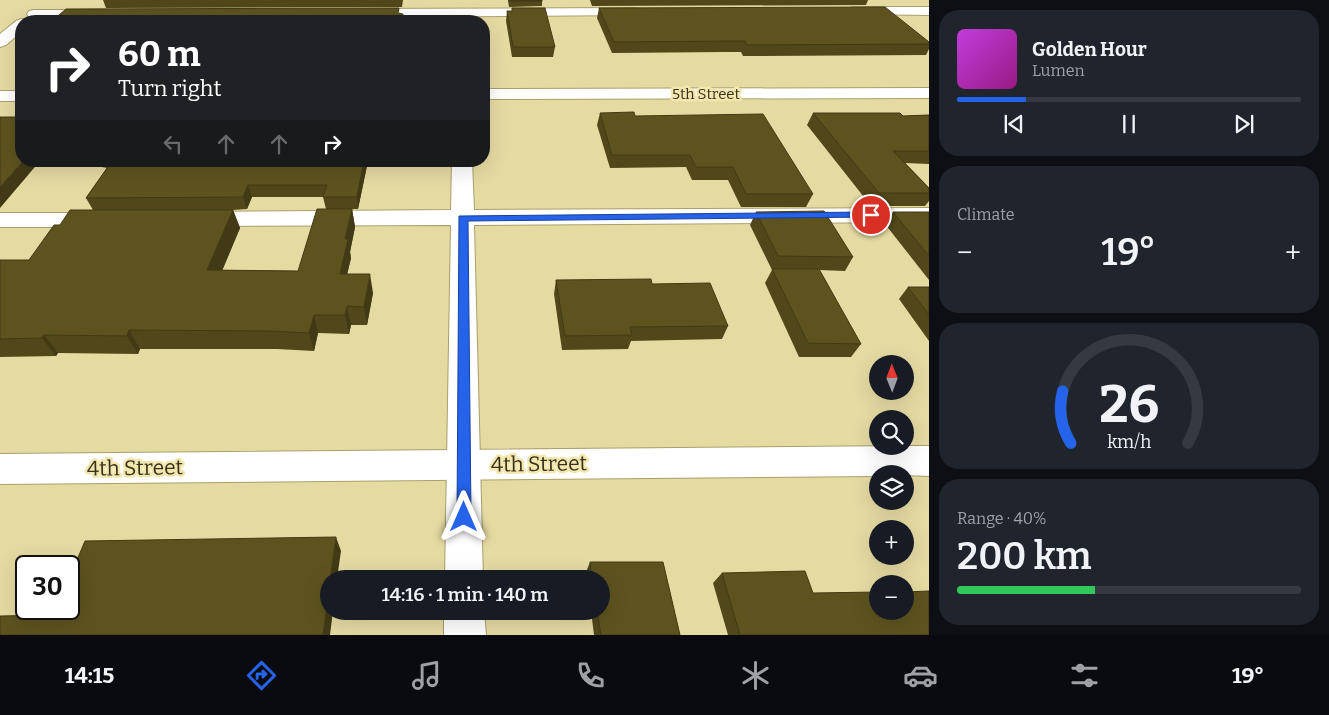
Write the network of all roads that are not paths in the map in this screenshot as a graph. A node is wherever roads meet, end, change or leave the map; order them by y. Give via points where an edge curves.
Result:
1 (50, 0) edge
2 (462, 11) edge
3 (840, 11) edge
4 (929, 11) edge
5 (650, 12) edge
6 (352, 13) edge
7 (113, 14) edge
8 (32, 15) edge
9 (92, 15) edge
10 (15, 29) edge
11 (0, 42) edge
12 (929, 93) edge
13 (490, 94) edge
14 (0, 96) edge
15 (15, 96) edge
16 (462, 167) edge
17 (929, 215) edge
18 (463, 218) junction
19 (177, 219) edge
20 (0, 220) edge
21 (118, 220) edge
22 (929, 461) edge
23 (464, 465) junction
24 (0, 469) edge
25 (464, 570) edge
26 (464, 620) edge
27 (465, 635) edge

1 - 8 street
2 - 5 street
2 - 6 street
3 - 4 street
7 - 9 street
10 - 11 street
12 - 13 street, 5th Street
14 - 15 street
16 - 18 street
17 - 18 street
18 - 19 street
18 - 23 street
20 - 21 street
22 - 23 street, 4th Street
23 - 24 street, 4th Street
23 - 25 street
26 - 27 street

